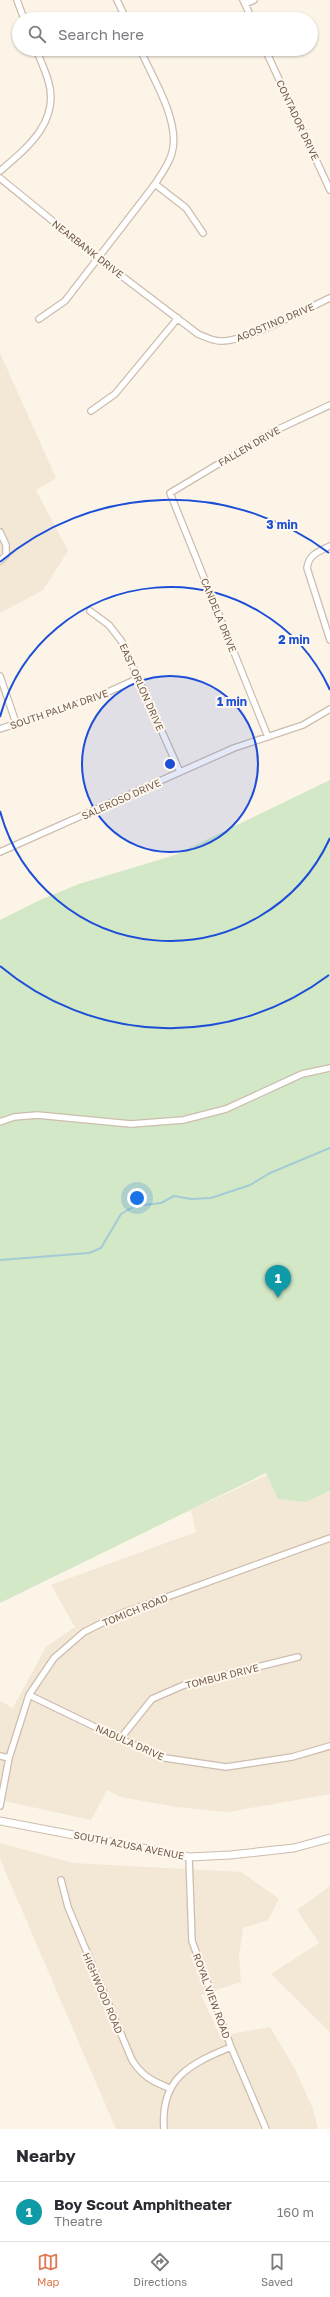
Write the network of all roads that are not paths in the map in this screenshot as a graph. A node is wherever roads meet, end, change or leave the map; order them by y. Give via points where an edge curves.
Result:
1 (16, 0) edge
2 (117, 0) edge
3 (254, 0) edge
4 (244, 2) edge
5 (21, 12) edge
6 (123, 12) edge
7 (249, 12) edge
8 (39, 56) edge
9 (143, 56) edge
10 (269, 56) edge
11 (0, 171) edge
12 (0, 178) edge
13 (155, 184) junction
14 (330, 190) edge
15 (203, 233) dead end
16 (98, 258) junction
17 (330, 298) edge
18 (178, 318) junction
19 (39, 319) dead end
20 (330, 405) edge
21 (91, 411) dead end
22 (170, 493) joint
23 (0, 532) edge
24 (330, 546) edge
25 (0, 561) edge
26 (90, 611) dead end
27 (330, 640) edge
28 (0, 676) edge
29 (139, 678) junction
30 (330, 709) edge
31 (16, 723) junction
32 (0, 729) edge
33 (268, 737) junction
34 (180, 772) junction
35 (0, 852) edge
36 (330, 1068) edge
37 (0, 1122) edge
38 (330, 1538) edge
39 (298, 1657) dead end
40 (29, 1695) junction
41 (120, 1739) junction
42 (330, 1746) edge
43 (0, 1756) edge
44 (9, 1758) junction
45 (0, 1806) edge
46 (0, 1821) edge
47 (330, 1838) edge
48 (189, 1857) junction
49 (61, 1880) dead end
50 (231, 2047) junction
51 (169, 2088) junction
52 (164, 2129) edge
53 (266, 2129) edge

1 - 5 street
2 - 6 street
3 - 4 street
4 - 7 street
8 - 11 street via 49,81 51,94 46,122 31,145
9 - 13 street via 170,115 173,134 173,149 166,168
10 - 14 street, CONTADOR DRIVE
12 - 16 street, NEARBANK DRIVE
13 - 15 street via 186,208
13 - 16 street
16 - 18 street, NEARBANK DRIVE
16 - 19 street via 65,301
17 - 18 street, AGOSTINO DRIVE via 232,341 221,341 198,334
18 - 21 street via 115,394
20 - 22 street, FALLEN DRIVE via 270,433
22 - 33 street, CANDELA DRIVE
23 - 25 street via 6,545 6,556
24 - 27 street via 314,554 308,561 307,568
26 - 29 street, EAST ORLON DRIVE via 109,625 122,642
28 - 31 street
29 - 31 street, SOUTH PALMA DRIVE via 95,698
29 - 34 street, EAST ORLON DRIVE
30 - 33 street, SALEROSO DRIVE via 302,725
31 - 32 street, SOUTH PALMA DRIVE
33 - 34 street, SALEROSO DRIVE via 234,748
34 - 35 street, SALEROSO DRIVE
36 - 37 street via 302,1074 240,1104 183,1120 131,1124 37,1115 14,1117
38 - 40 street, TOMICH ROAD via 120,1614 84,1632 54,1658
39 - 41 street, TOMBUR DRIVE via 184,1685 152,1700
40 - 41 street, NADULA DRIVE
40 - 44 street, TOMICH ROAD
41 - 42 street, NADULA DRIVE via 165,1758 226,1767 292,1757
43 - 44 street
44 - 45 street, TOMICH ROAD
46 - 48 street, SOUTH AZUSA AVENUE
47 - 48 street, SOUTH AZUSA AVENUE via 294,1848
48 - 50 street, ROYAL VIEW ROAD via 192,1941
49 - 51 street, HIGHWOOD ROAD via 68,1907 132,2060 142,2074 152,2082
50 - 51 street via 186,2068
50 - 53 street, ROYAL VIEW ROAD
51 - 52 street via 163,2112

